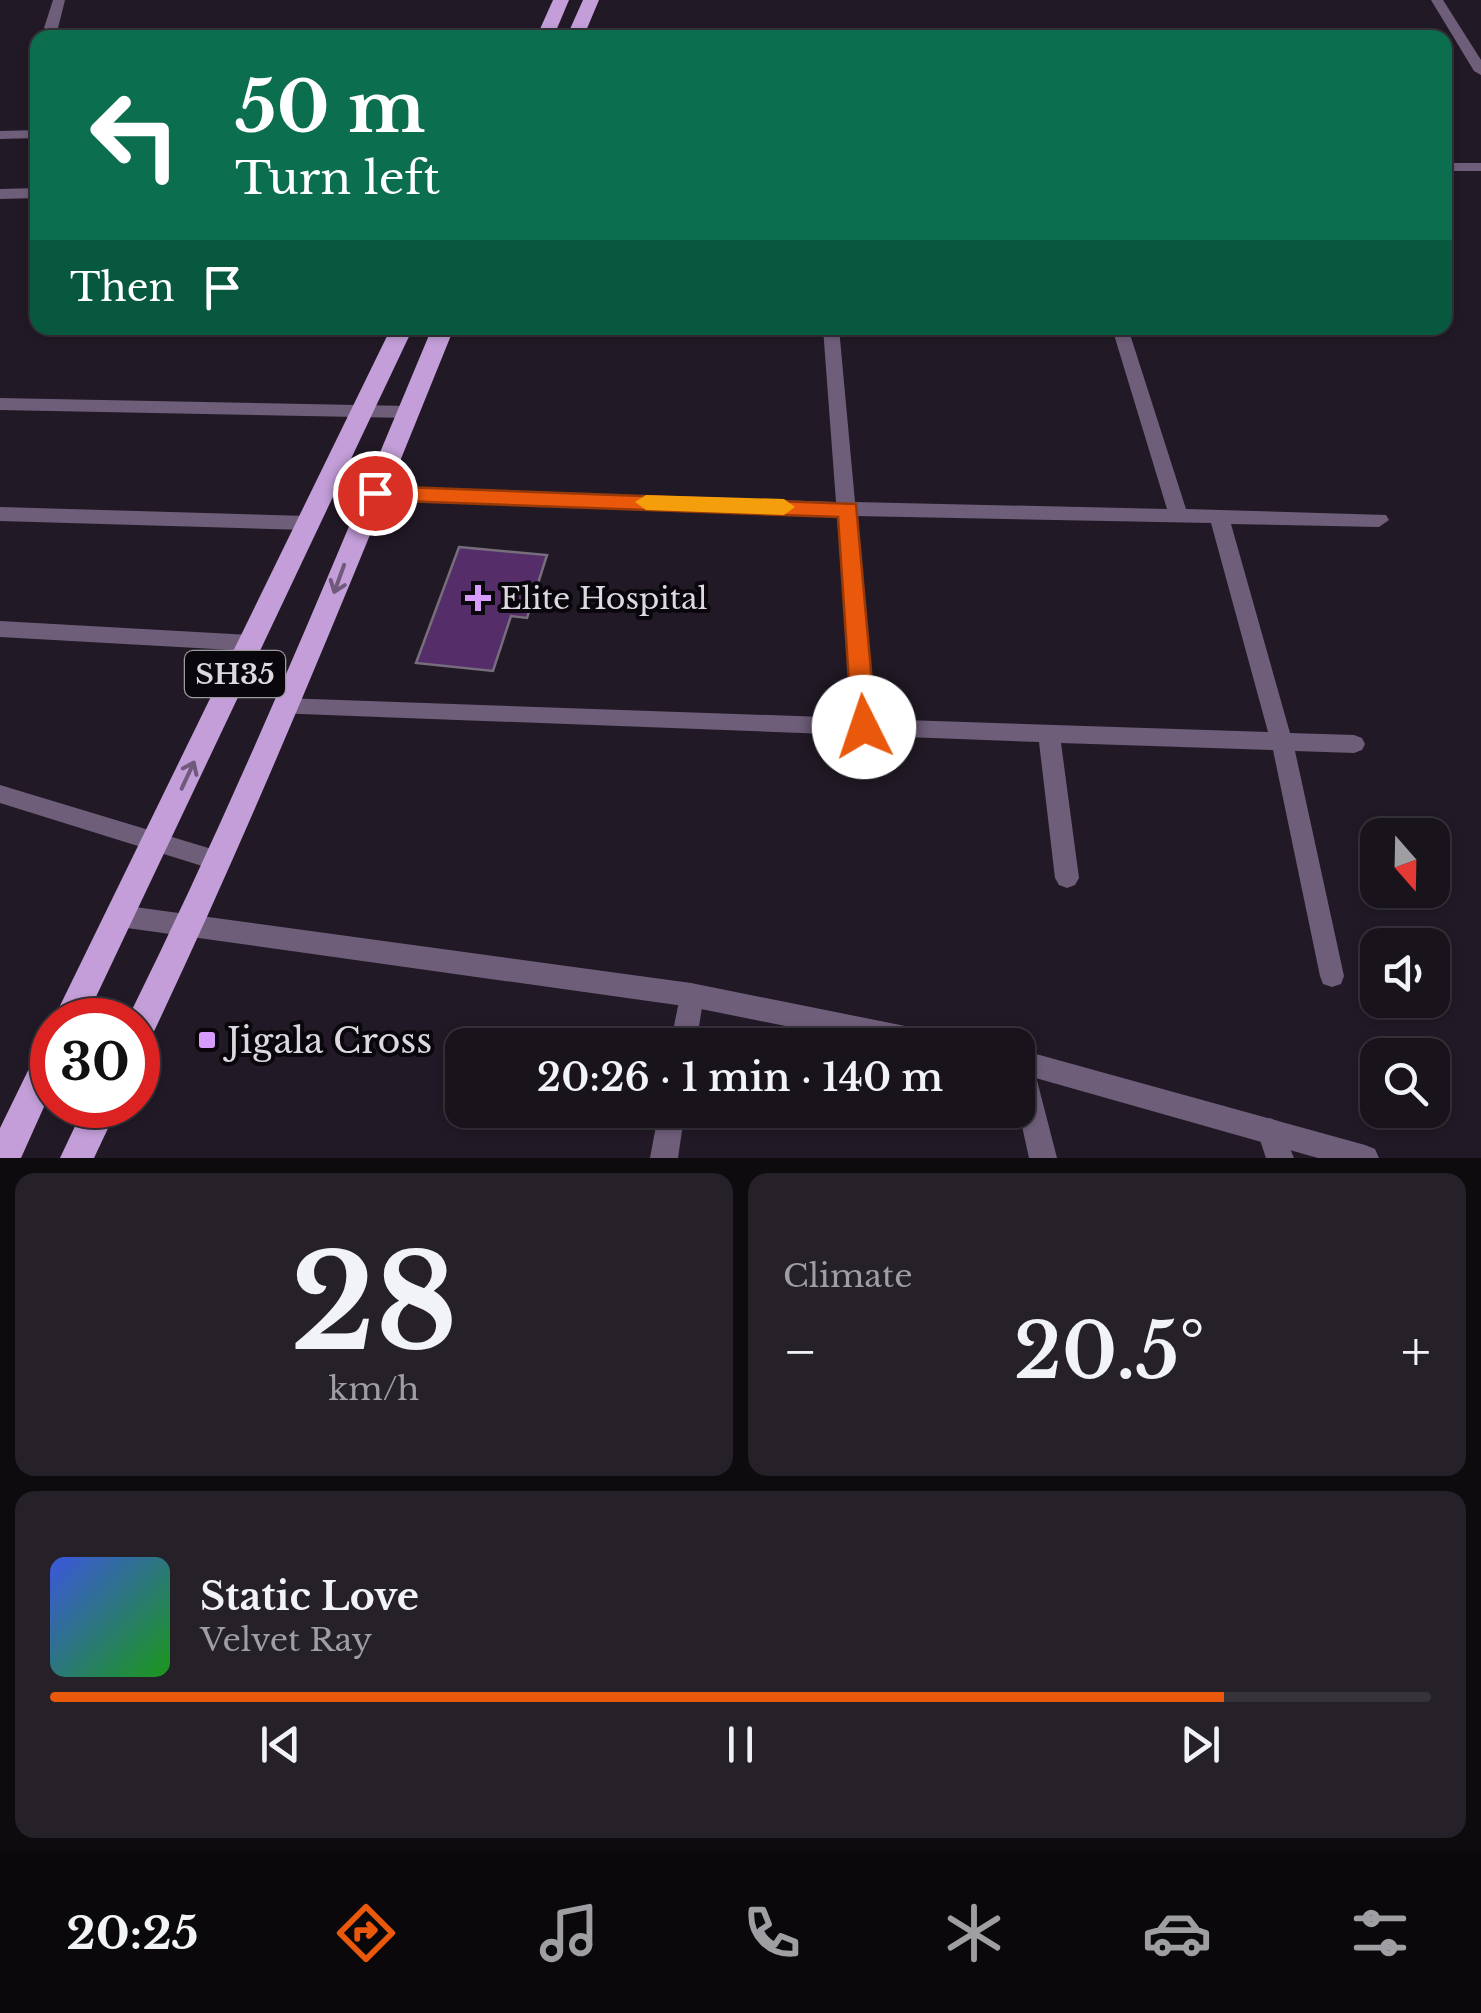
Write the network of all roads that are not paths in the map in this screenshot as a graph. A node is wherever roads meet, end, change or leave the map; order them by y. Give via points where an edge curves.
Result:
1 (60, 0) edge
2 (562, 0) edge
3 (591, 0) edge
4 (1437, 0) edge
5 (51, 28) dead end
6 (548, 30) edge
7 (578, 30) edge
8 (1481, 69) edge
9 (30, 134) edge
10 (0, 135) edge
11 (1452, 167) edge
12 (1481, 167) edge
13 (0, 194) edge
14 (30, 194) edge
15 (398, 335) edge
16 (439, 335) edge
17 (833, 335) edge
18 (1122, 335) edge
19 (0, 404) edge
20 (360, 410) junction
21 (408, 412) junction
22 (375, 493) junction
23 (848, 509) junction
24 (0, 514) edge
25 (1178, 515) junction
26 (1219, 516) junction
27 (1379, 520) dead end
28 (307, 523) junction
29 (0, 630) edge
30 (250, 643) junction
31 (284, 707) junction
32 (864, 727) junction
33 (1049, 734) junction
34 (1282, 742) junction
35 (1354, 744) dead end
36 (0, 794) edge
37 (156, 840) junction
38 (214, 860) junction
39 (1067, 878) dead end
40 (120, 916) junction
41 (188, 928) junction
42 (1332, 976) dead end
43 (691, 995) junction
44 (80, 998) edge
45 (154, 998) edge
46 (686, 1028) edge
47 (855, 1028) edge
48 (1035, 1066) edge
49 (30, 1102) edge
50 (1035, 1127) edge
51 (91, 1128) edge
52 (669, 1128) edge
53 (1270, 1131) junction
54 (4, 1158) edge
55 (77, 1158) edge
56 (664, 1158) edge
57 (1043, 1158) edge
58 (1280, 1158) edge
59 (1365, 1158) edge

1 - 5 street
2 - 6 main road
3 - 7 main road
4 - 8 street
9 - 10 street
11 - 12 street
13 - 14 street
15 - 20 main road, SH35
16 - 21 main road, SH35
17 - 23 street
18 - 25 street
19 - 20 street
20 - 21 street
20 - 28 main road, SH35
21 - 22 main road, SH35
22 - 23 street
22 -> 31 main road, SH35
23 - 25 street
23 - 32 street
24 - 28 street
25 - 26 street
26 - 27 street
26 - 34 street
28 - 30 main road, SH35
29 - 30 street
37 -> 30 main road, SH35
31 - 32 street
31 - 38 main road, SH35
32 - 33 street
33 - 34 street
33 - 39 street
34 - 35 street
34 - 42 street
36 - 37 street
37 - 38 street
37 - 40 main road, SH35
38 - 41 main road, SH35
40 - 41 street
40 - 44 main road, SH35
41 - 43 street
41 - 45 main road, SH35
43 - 46 street
43 - 47 street
48 - 53 street
49 - 54 main road
50 - 57 street
51 - 55 main road
52 - 56 street
53 - 58 street
53 - 59 street

